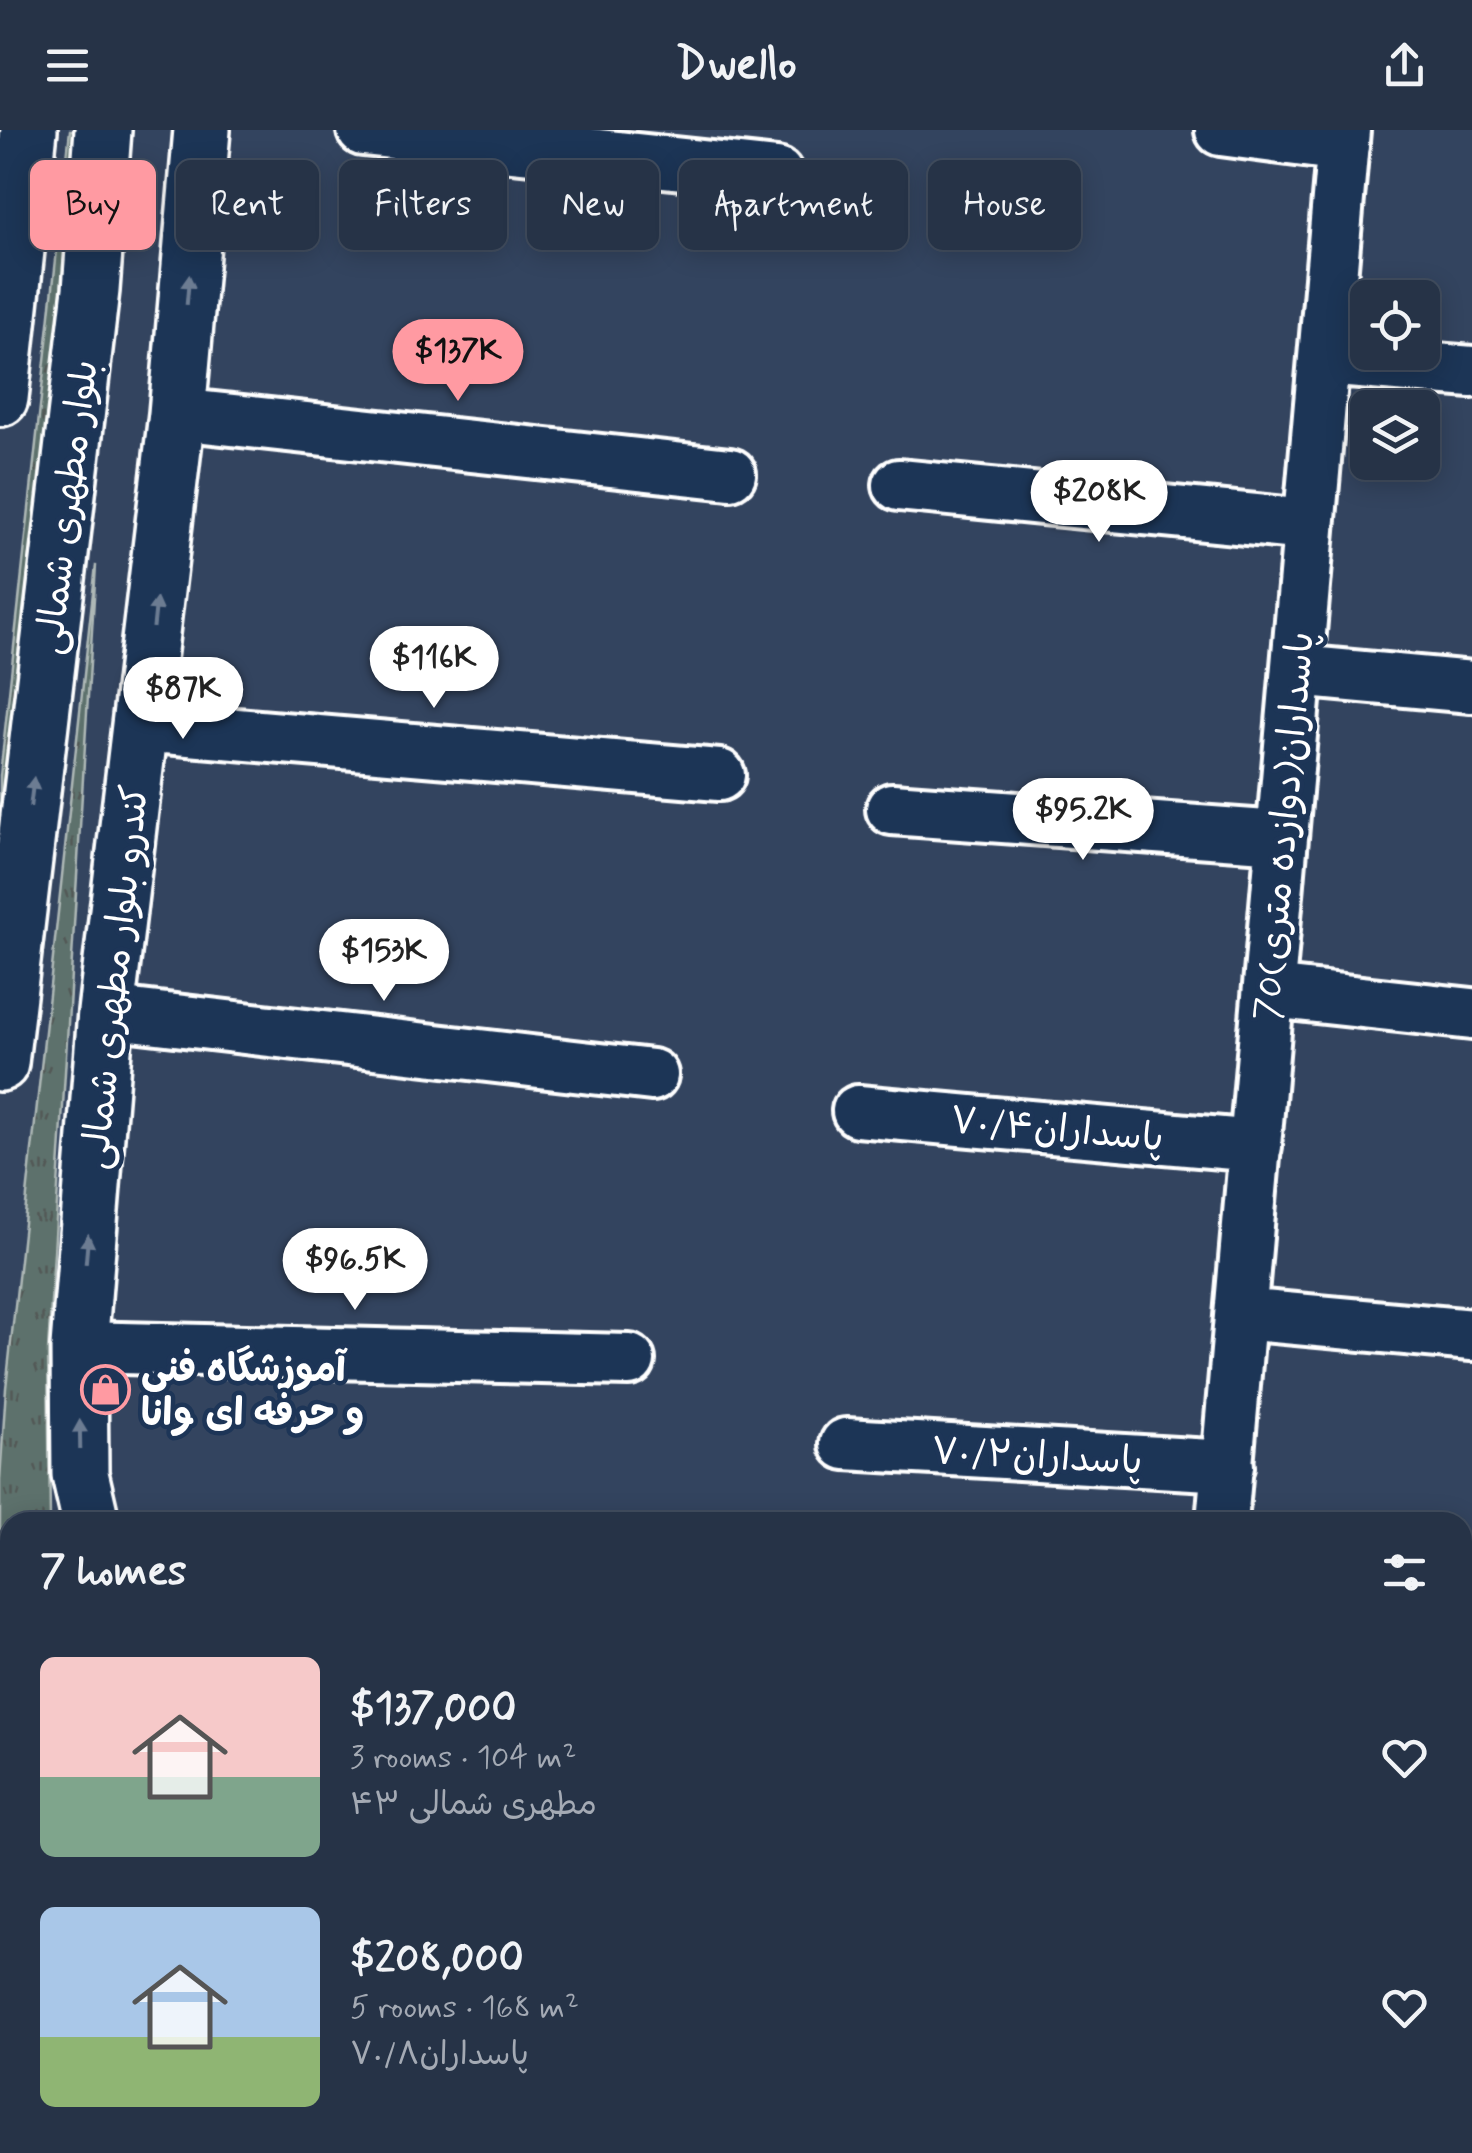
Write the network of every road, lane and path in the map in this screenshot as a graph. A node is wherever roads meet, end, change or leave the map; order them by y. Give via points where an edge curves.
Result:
1 (29, 130) edge
2 (104, 130) edge
3 (202, 130) edge
4 (363, 130) edge
5 (1221, 130) edge
6 (1344, 138) edge
7 (679, 164) edge
8 (1324, 360) junction
9 (1472, 372) edge
10 (1, 386) edge
11 (177, 414) junction
12 (730, 474) dead end
13 (900, 485) dead end
14 (1307, 525) junction
15 (1297, 671) junction
16 (1472, 688) edge
17 (142, 726) junction
18 (719, 776) dead end
19 (892, 808) dead end
20 (1280, 838) junction
21 (1270, 992) junction
22 (106, 1012) junction
23 (1472, 1014) edge
24 (0, 1062) edge
25 (652, 1076) dead end
26 (858, 1111) dead end
27 (1256, 1146) junction
28 (1242, 1314) junction
29 (1472, 1335) edge
30 (78, 1347) junction
31 (628, 1360) dead end
32 (846, 1444) dead end
33 (1228, 1466) junction
34 (88, 1512) edge
35 (1223, 1512) edge

1 - 10 main road
24 -> 2 main road, بلوار مطهری شمالی
11 -> 3 main road, کندرو بلوار مطهری شمالی
4 - 7 street
5 - 6 street
6 - 8 street, 70پاسداران(دوازده متری)
8 - 9 street
8 - 14 street, 70پاسداران(دوازده متری)
11 - 12 street
17 -> 11 main road, کندرو بلوار مطهری شمالی
13 - 14 street
14 - 15 street, 70پاسداران(دوازده متری)
15 - 16 street
15 - 20 street, 70پاسداران(دوازده متری)
17 - 18 street
17 - 22 main road, کندرو بلوار مطهری شمالی
19 - 20 street
20 - 21 street, 70پاسداران(دوازده متری)
21 - 23 street
21 - 27 street, 70پاسداران(دوازده متری)
22 - 25 street
30 -> 22 main road, کندرو بلوار مطهری شمالی
26 - 27 street, پاسداران۷۰/۴
27 - 28 street, 70پاسداران(دوازده متری)
28 - 29 street
28 - 33 street, 70پاسداران(دوازده متری)
30 - 31 street
34 -> 30 main road, کندرو بلوار مطهری شمالی via 80,1474
32 - 33 street, پاسداران۷۰/۲
33 - 35 street, 70پاسداران(دوازده متری)

